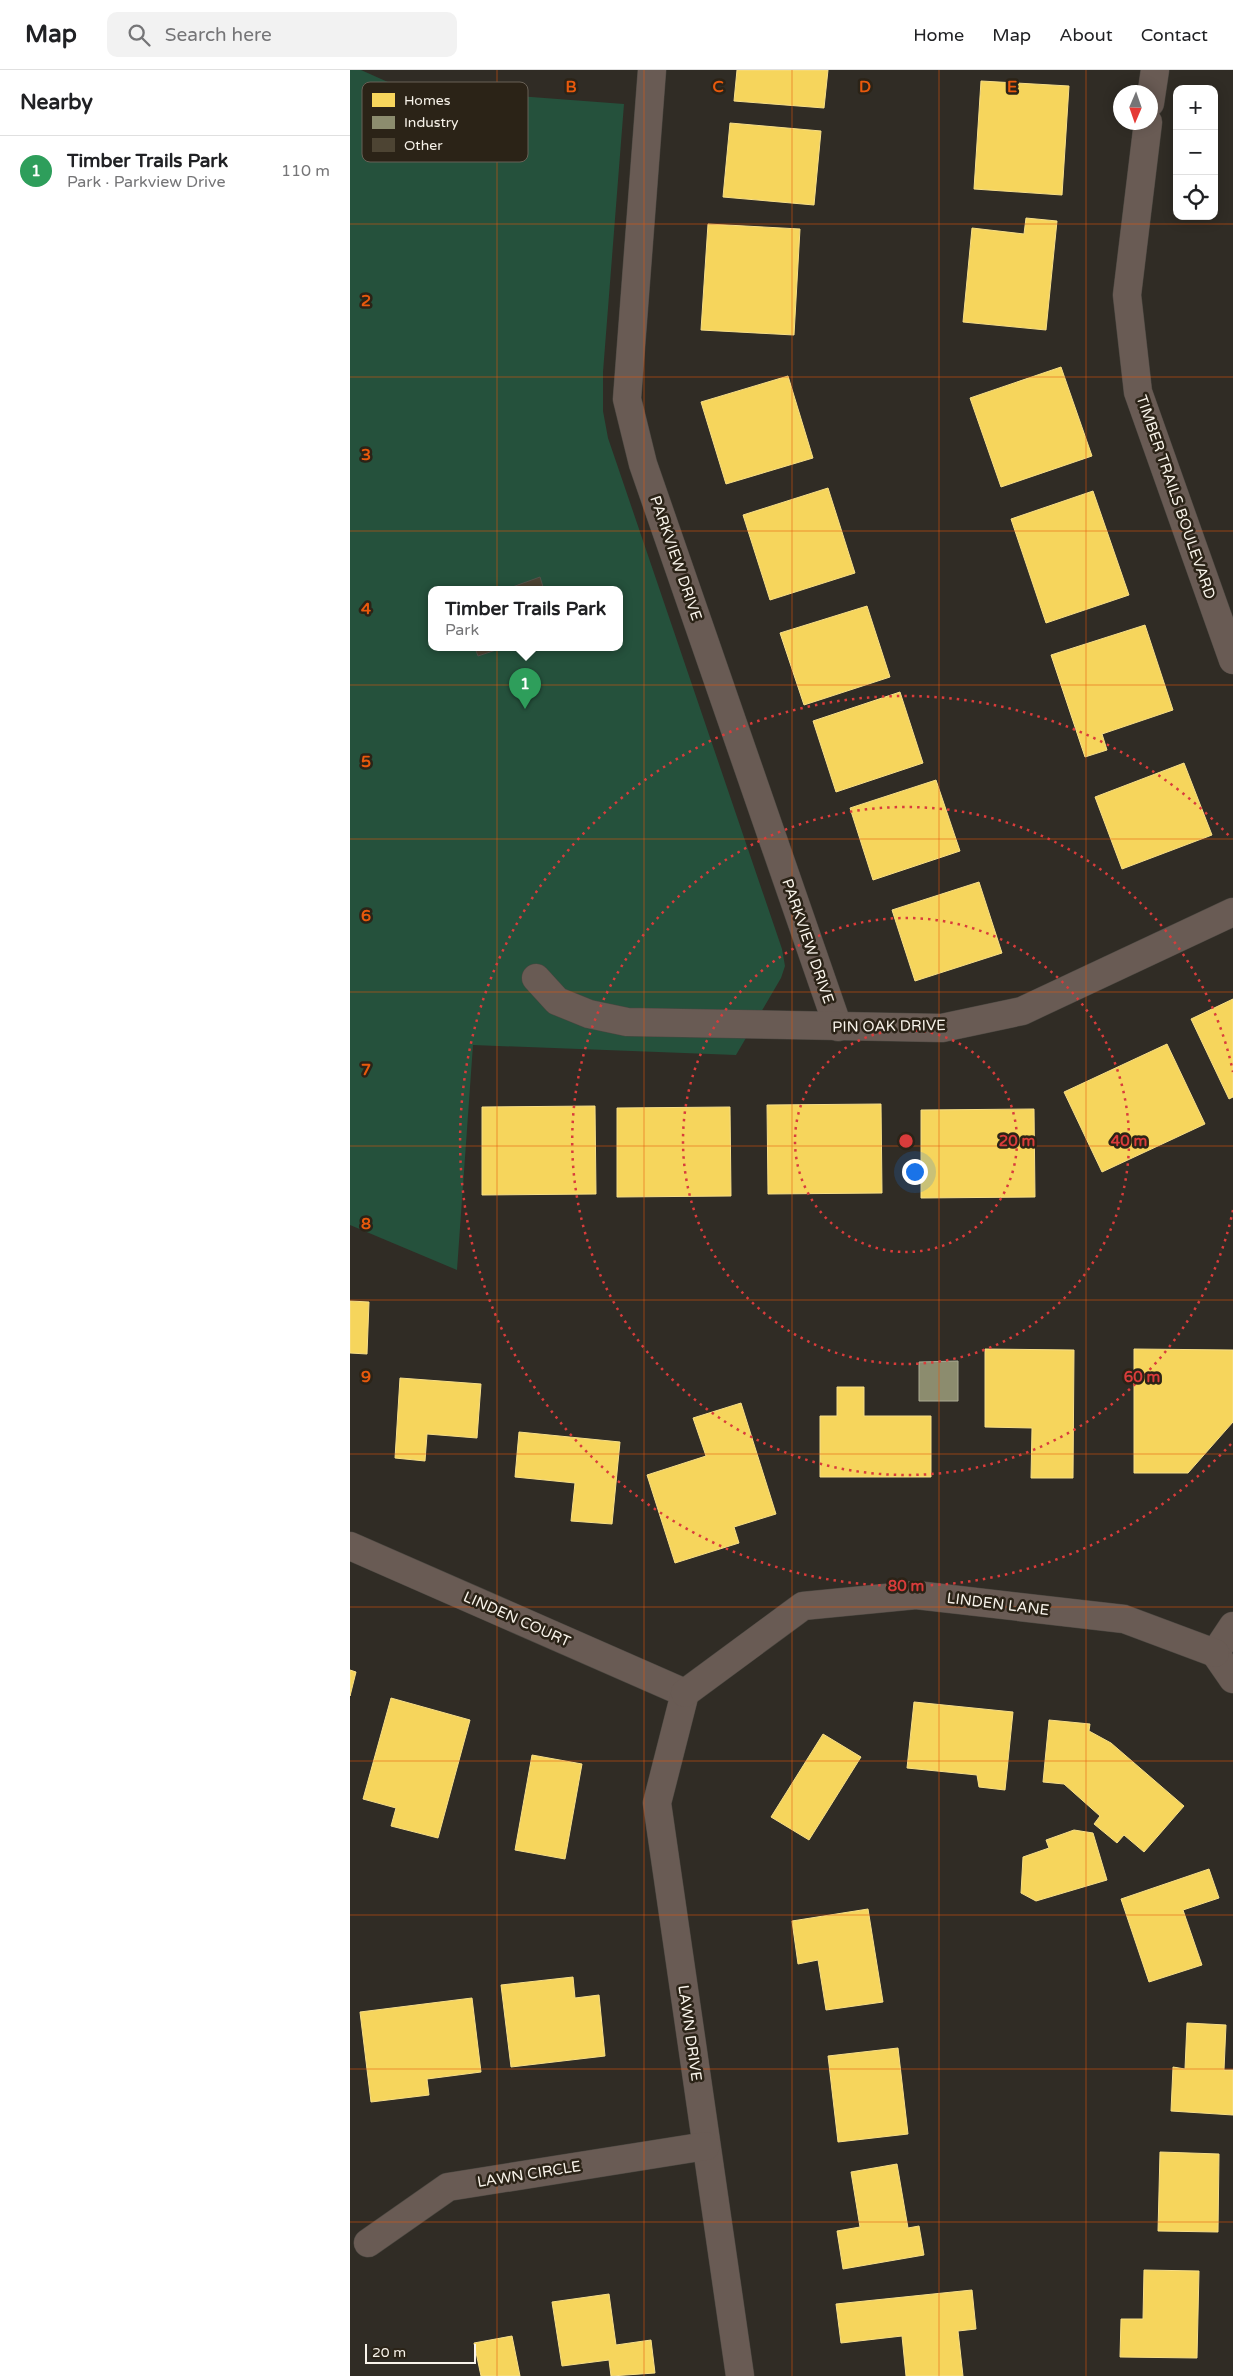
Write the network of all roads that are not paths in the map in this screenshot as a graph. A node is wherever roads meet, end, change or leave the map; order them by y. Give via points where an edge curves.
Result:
1 (652, 70) edge
2 (1155, 70) edge
3 (1153, 85) edge
4 (1147, 130) edge
5 (1233, 660) edge
6 (1233, 912) edge
7 (536, 978) dead end
8 (838, 1028) junction
9 (350, 1546) edge
10 (1233, 1626) edge
11 (1215, 1653) junction
12 (1233, 1679) edge
13 (685, 1693) junction
14 (706, 2146) junction
15 (368, 2244) dead end
16 (740, 2376) edge

1 - 8 street, PARKVIEW DRIVE via 627,399 643,464
2 - 3 street
4 - 5 street, TIMBER TRAILS BOULEVARD via 1127,295 1138,392
6 - 8 street, PIN OAK DRIVE via 1022,1011 942,1028
7 - 8 street, PIN OAK DRIVE via 556,1001 589,1014 627,1022
9 - 13 street, LINDEN COURT
10 - 11 street
11 - 12 street
11 - 13 street, LINDEN LANE via 1124,1619 916,1595 803,1606
13 - 14 street, LAWN DRIVE via 657,1803
14 - 15 street, LAWN CIRCLE via 448,2187
14 - 16 street, LAWN DRIVE

